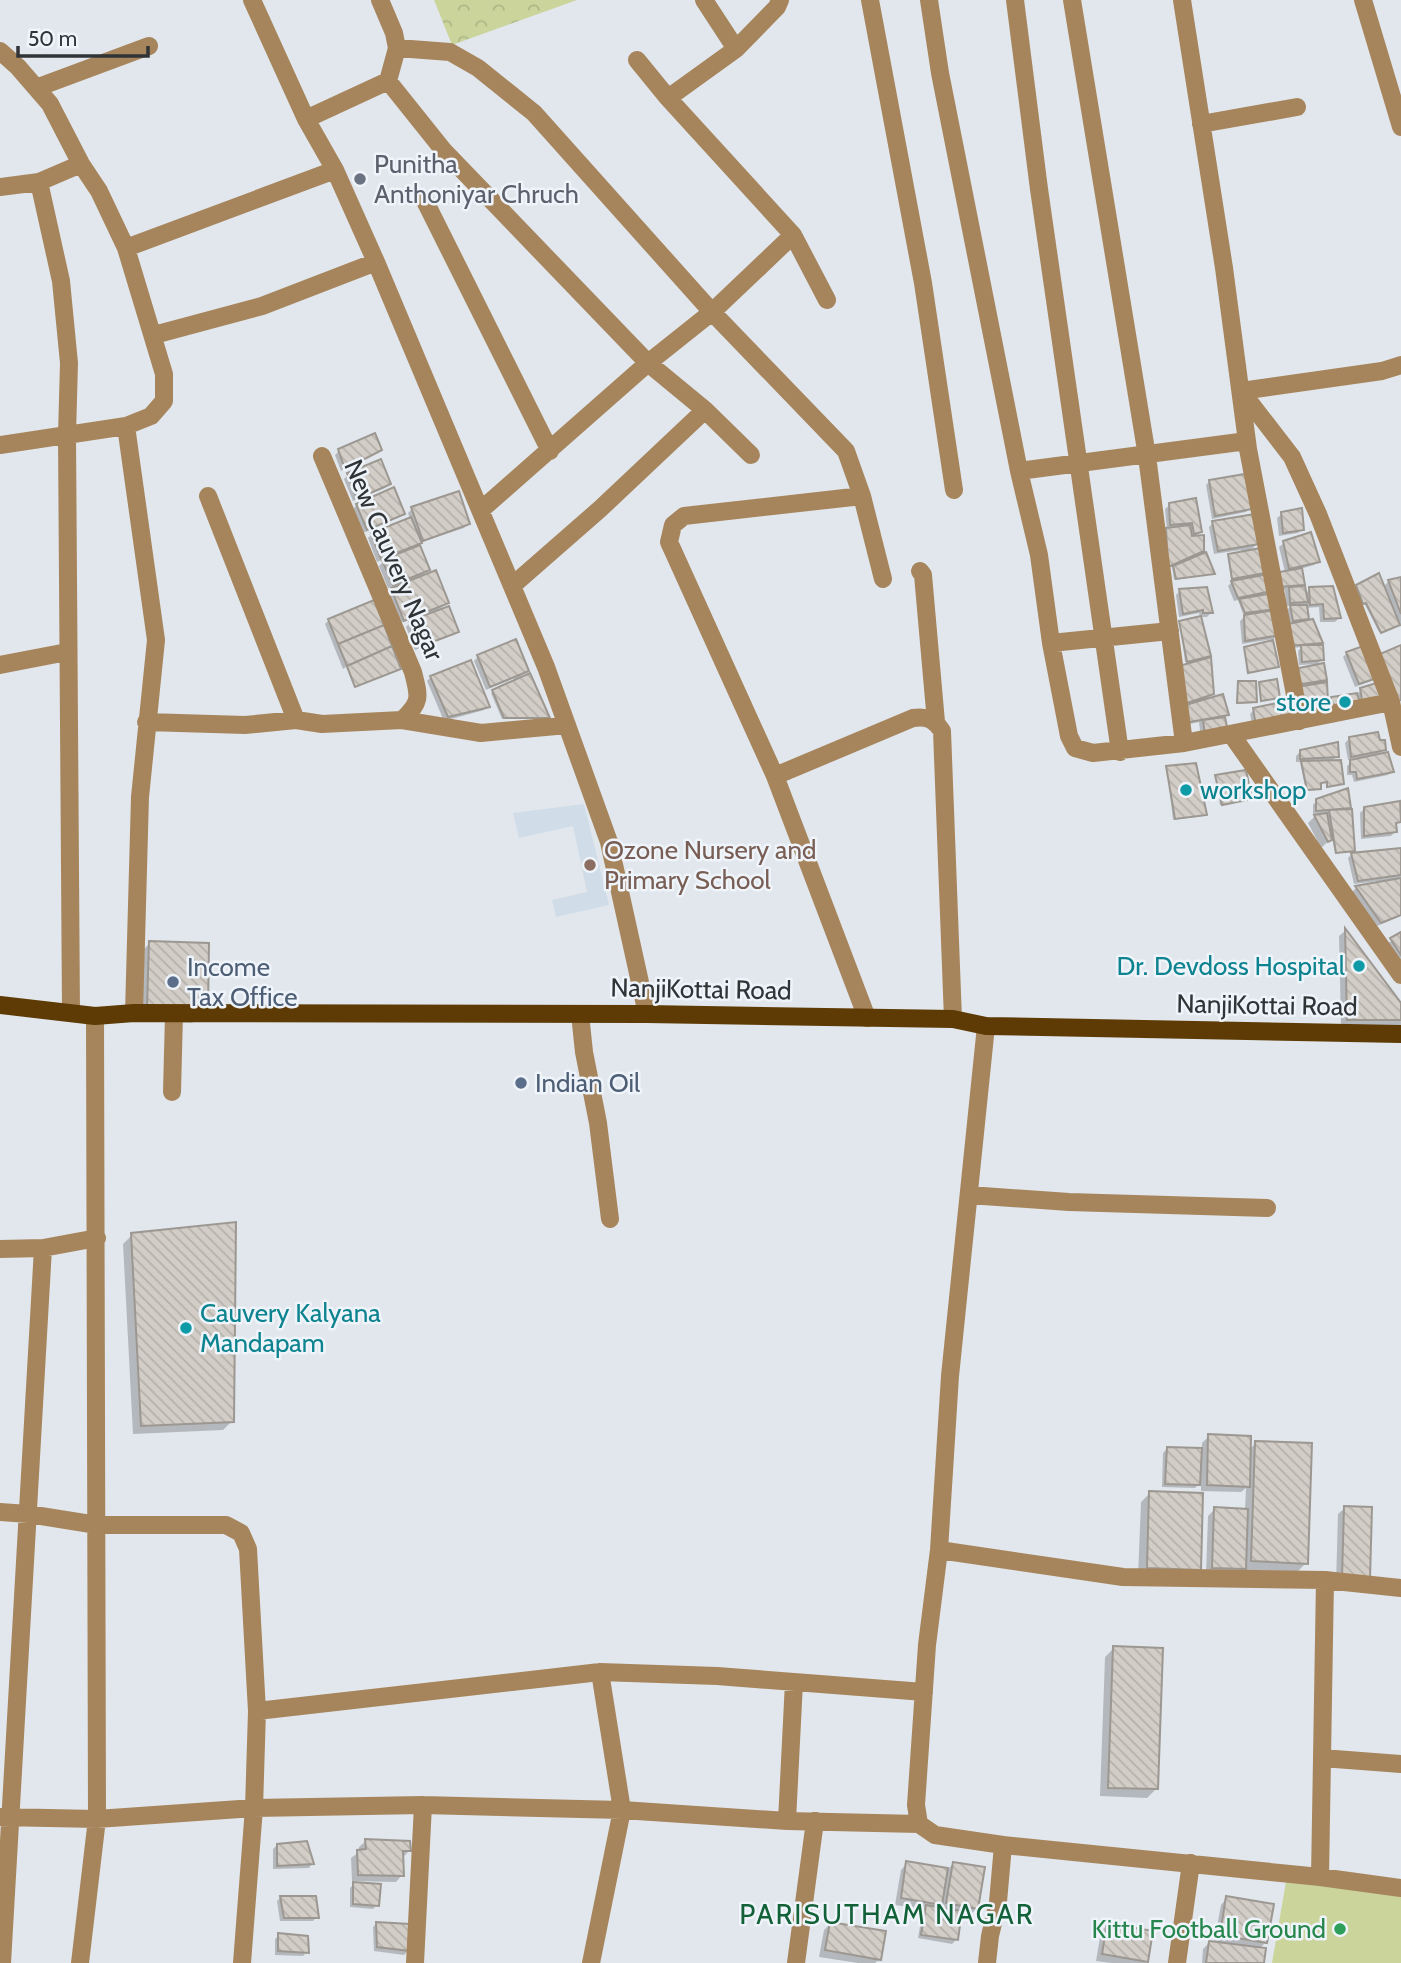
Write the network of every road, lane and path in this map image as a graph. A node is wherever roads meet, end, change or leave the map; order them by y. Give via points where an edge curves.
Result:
1 (252, 0) edge
2 (380, 0) edge
3 (704, 0) edge
4 (870, 0) edge
5 (929, 0) edge
6 (1015, 0) edge
7 (1072, 0) edge
8 (1182, 0) edge
9 (1363, 0) edge
10 (777, 3) edge
11 (149, 46) dead end
12 (397, 48) junction
13 (736, 49) junction
14 (0, 51) edge
15 (637, 60) dead end
16 (388, 81) junction
17 (36, 88) junction
18 (668, 98) junction
19 (1297, 107) dead end
20 (306, 119) junction
21 (1201, 124) junction
22 (1401, 127) edge
23 (81, 164) junction
24 (335, 170) junction
25 (39, 182) junction
26 (0, 187) edge
27 (424, 199) dead end
28 (793, 235) junction
29 (126, 248) junction
30 (376, 262) junction
31 (827, 300) dead end
32 (712, 312) junction
33 (153, 335) junction
34 (649, 363) junction
35 (1401, 365) edge
36 (1241, 391) junction
37 (705, 410) junction
38 (126, 426) junction
39 (66, 435) junction
40 (1247, 441) junction
41 (0, 445) edge
42 (550, 451) junction
43 (751, 455) dead end
44 (322, 456) dead end
45 (1147, 456) junction
46 (1079, 462) junction
47 (1019, 471) junction
48 (954, 490) dead end
49 (208, 496) dead end
50 (862, 496) junction
51 (481, 510) junction
52 (920, 571) dead end
53 (883, 579) dead end
54 (512, 586) junction
55 (1170, 631) junction
56 (1103, 638) junction
57 (1051, 643) junction
58 (67, 652) junction
59 (0, 665) edge
60 (1391, 702) junction
61 (296, 720) junction
62 (402, 720) junction
63 (1300, 721) junction
64 (146, 722) junction
65 (936, 722) junction
66 (567, 724) junction
67 (1231, 734) junction
68 (1184, 743) junction
69 (1401, 747) edge
70 (1120, 752) junction
71 (775, 776) junction
72 (1401, 975) edge
73 (0, 1005) edge
74 (71, 1013) junction
75 (134, 1013) junction
76 (174, 1014) junction
77 (580, 1014) junction
78 (647, 1014) junction
79 (95, 1016) junction
80 (867, 1018) junction
81 (953, 1019) junction
82 (986, 1026) junction
83 (1401, 1034) edge
84 (172, 1092) dead end
85 (970, 1195) junction
86 (1267, 1208) dead end
87 (610, 1219) dead end
88 (97, 1238) junction
89 (43, 1248) junction
90 (0, 1249) edge
91 (0, 1513) edge
92 (27, 1514) junction
93 (97, 1525) junction
94 (939, 1550) junction
95 (1325, 1580) junction
96 (1401, 1588) edge
97 (600, 1672) junction
98 (794, 1682) junction
99 (924, 1692) junction
100 (257, 1711) junction
101 (1322, 1758) junction
102 (1401, 1765) edge
103 (423, 1805) junction
104 (254, 1808) junction
105 (622, 1810) junction
106 (5, 1816) edge
107 (97, 1819) junction
108 (787, 1821) junction
109 (814, 1821) junction
110 (919, 1824) junction
111 (1003, 1845) junction
112 (1191, 1863) junction
113 (1320, 1877) junction
114 (1401, 1888) edge
115 (2, 1963) edge
116 (80, 1963) edge
117 (242, 1963) edge
118 (415, 1963) edge
119 (592, 1963) edge
120 (796, 1963) edge
121 (987, 1963) edge
122 (1177, 1963) edge

1 - 20 street
2 - 12 street
3 - 13 street
4 - 48 street via 923,283
5 - 47 street
6 - 46 street
7 - 45 street
8 - 21 street
9 - 22 street
10 - 13 street
11 - 17 street
12 - 16 street
12 - 32 street via 450,52 478,68 534,113
13 - 18 street
14 - 17 street
15 - 18 street
16 - 20 street
16 - 34 street via 444,151
17 - 23 street via 50,104
18 - 28 street
19 - 21 street
20 - 24 street
21 - 36 street
23 - 25 street
23 - 29 street
24 - 29 street
24 - 30 street
25 - 26 street
25 - 39 street via 61,281 69,363
27 - 42 street
28 - 31 street
28 - 32 street
29 - 33 street
30 - 33 street via 262,306
30 - 51 street
32 - 34 street
32 - 50 street via 846,451
33 - 38 street via 164,374 164,401 151,416
34 - 37 street
34 - 42 street
35 - 36 street
36 - 40 street
36 - 60 street via 1292,457
37 - 43 street
37 - 54 street
38 - 39 street
38 - 64 street via 156,640
39 - 41 street
39 - 58 street
40 - 45 street
40 - 63 street
42 - 51 street
44 - 62 street, New Cauvery Nagar via 413,672 418,692 415,708
45 - 46 street
45 - 55 street
46 - 47 street
46 - 56 street
47 - 57 street via 1039,555
49 - 61 street
50 - 53 street
50 - 71 street via 684,516 673,525 669,542
51 - 54 street
52 - 65 street
54 - 66 street
55 - 56 street
55 - 68 street
56 - 57 street
56 - 70 street
57 - 70 street via 1075,748 1093,754
58 - 59 street
58 - 74 street
60 - 63 street
60 - 69 street
61 - 62 street via 322,724
61 - 64 street via 245,725
62 - 66 street via 481,733
63 - 67 street
64 - 75 street
65 - 71 street via 924,716 913,718
65 - 81 street via 942,731
66 - 78 street via 609,842
67 - 68 street
67 - 72 street
68 - 70 street
71 - 80 street
73 - 74 main road, NanjiKottai Road
74 - 79 main road, NanjiKottai Road
75 - 76 main road, NanjiKottai Road
75 - 79 main road, NanjiKottai Road
76 - 77 main road, NanjiKottai Road
76 - 84 street
77 - 78 main road, NanjiKottai Road
77 - 87 street
78 - 80 main road, NanjiKottai Road
79 - 88 street
80 - 81 main road, NanjiKottai Road
81 - 82 main road, NanjiKottai Road
82 - 83 main road, NanjiKottai Road
82 - 85 street
85 - 86 street
85 - 94 street via 950,1377
88 - 89 street
88 - 93 street
89 - 90 street
89 - 92 street
91 - 92 street
92 - 93 street
92 - 106 street
93 - 100 street via 226,1525 241,1533 248,1549
93 - 107 street
94 - 95 street via 1123,1577
94 - 99 street
95 - 96 street
95 - 101 street
97 - 98 street
97 - 100 street
97 - 105 street
98 - 99 street
98 - 108 street
99 - 110 street via 916,1805
100 - 104 street
101 - 102 street
101 - 113 street
103 - 104 street
103 - 105 street
103 - 118 street
104 - 107 street
104 - 117 street
105 - 108 street
105 - 119 street
106 - 107 street
106 - 115 street
107 - 116 street
108 - 109 street
109 - 110 street
109 - 120 street
110 - 111 street via 935,1835
111 - 112 street
111 - 121 street
112 - 113 street
112 - 122 street
113 - 114 street

